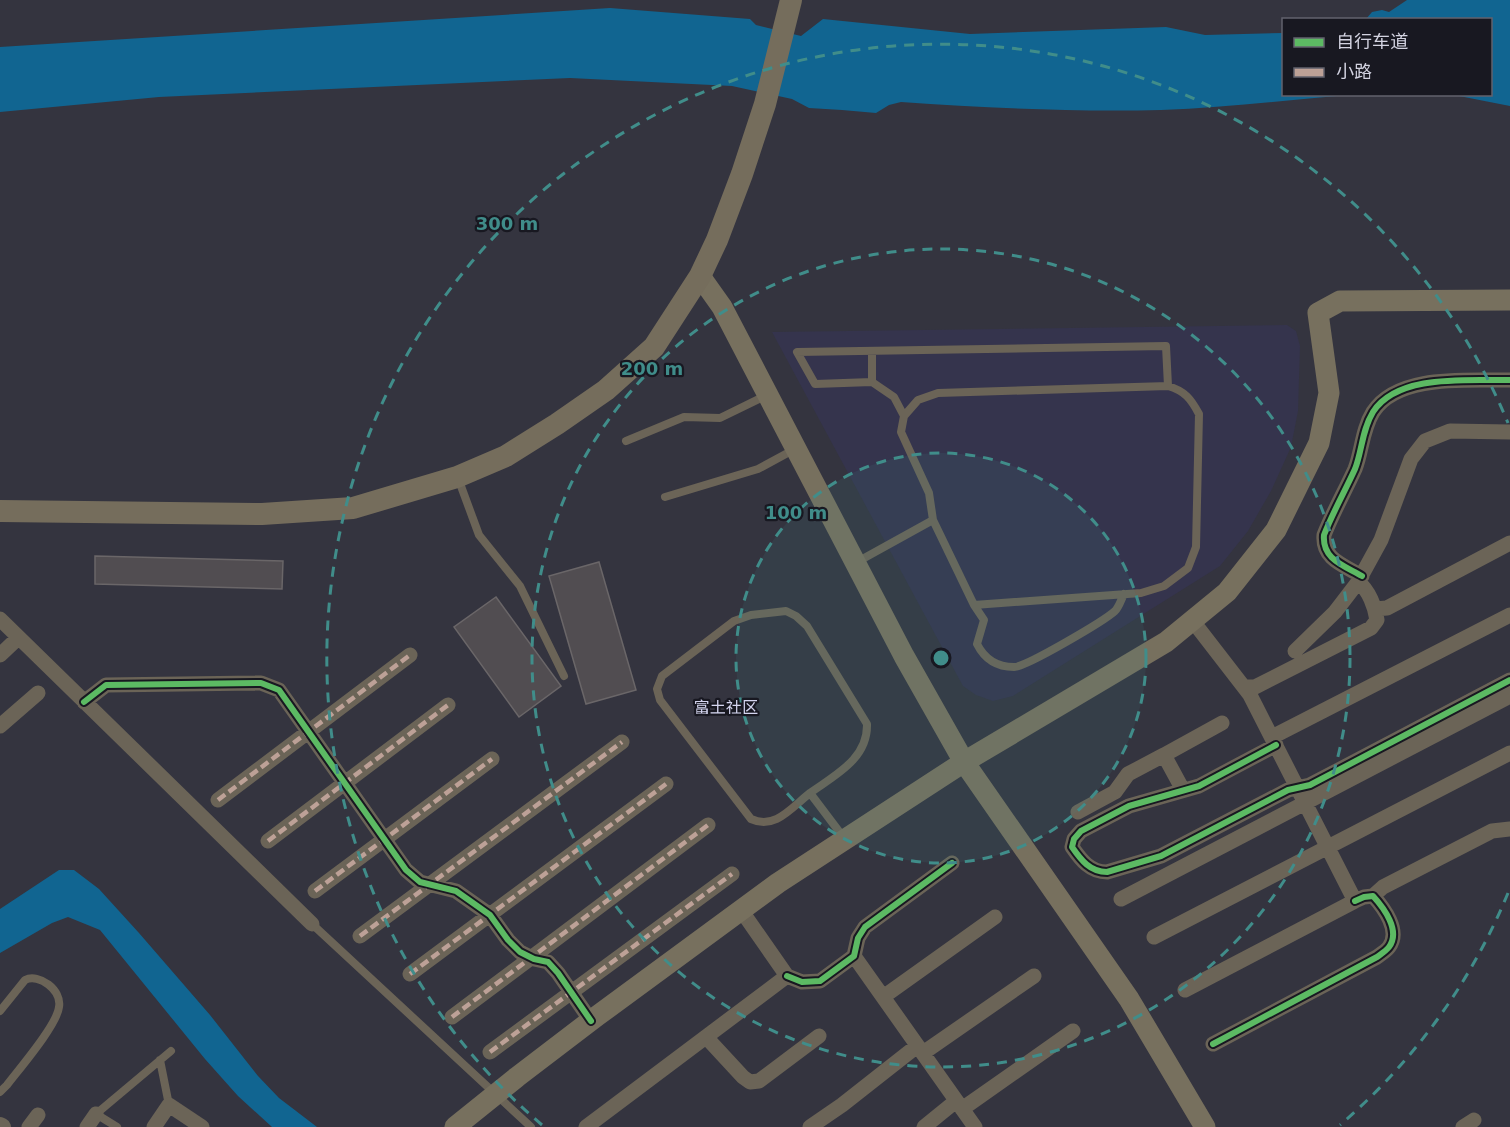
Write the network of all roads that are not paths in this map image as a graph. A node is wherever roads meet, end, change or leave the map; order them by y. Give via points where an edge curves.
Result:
1 (791, 0) edge
2 (700, 276) junction
3 (1510, 300) edge
4 (872, 351) junction
5 (1510, 380) edge
6 (872, 382) junction
7 (1168, 386) junction
8 (767, 395) junction
9 (904, 416) junction
10 (1510, 432) edge
11 (626, 441) dead end
12 (796, 449) junction
13 (457, 477) junction
14 (665, 497) dead end
15 (0, 511) edge
16 (933, 520) junction
17 (1510, 543) edge
18 (856, 563) junction
19 (1360, 579) junction
20 (1124, 594) junction
21 (974, 605) junction
22 (1375, 609) junction
23 (1510, 615) edge
24 (0, 620) edge
25 (1192, 620) junction
26 (18, 638) junction
27 (1295, 651) dead end
28 (0, 655) edge
29 (410, 655) dead end
30 (564, 676) dead end
31 (1510, 680) edge
32 (1244, 687) junction
33 (38, 693) dead end
34 (1510, 696) edge
35 (84, 702) junction
36 (448, 705) dead end
37 (1222, 723) dead end
38 (0, 726) edge
39 (308, 732) junction
40 (1274, 741) junction
41 (622, 742) dead end
42 (1510, 753) edge
43 (1164, 755) junction
44 (492, 759) dead end
45 (964, 762) junction
46 (345, 783) junction
47 (666, 784) dead end
48 (1298, 788) junction
49 (1184, 790) junction
50 (810, 794) junction
51 (218, 800) dead end
52 (1305, 803) junction
53 (1078, 812) dead end
54 (708, 825) dead end
55 (1510, 829) edge
56 (385, 839) junction
57 (845, 839) junction
58 (268, 841) dead end
59 (1328, 847) junction
60 (952, 863) dead end
61 (732, 874) dead end
62 (430, 884) junction
63 (315, 891) dead end
64 (1372, 896) junction
65 (1121, 899) dead end
66 (1355, 901) junction
67 (741, 910) junction
68 (490, 915) junction
69 (995, 917) dead end
70 (312, 924) joint
71 (360, 936) dead end
72 (1154, 937) dead end
73 (854, 956) junction
74 (531, 957) junction
75 (410, 974) dead end
76 (788, 976) junction
77 (1034, 976) dead end
78 (1185, 990) dead end
79 (571, 992) junction
80 (883, 997) junction
81 (0, 1011) edge
82 (452, 1017) dead end
83 (591, 1021) junction
84 (1073, 1031) dead end
85 (819, 1036) dead end
86 (706, 1037) junction
87 (1214, 1044) dead end
88 (920, 1050) junction
89 (171, 1051) dead end
90 (490, 1052) dead end
91 (160, 1060) junction
92 (0, 1092) edge
93 (495, 1094) junction
94 (169, 1105) junction
95 (959, 1105) junction
96 (96, 1113) junction
97 (87, 1127) edge
98 (117, 1127) edge
99 (154, 1127) edge
100 (202, 1127) edge
101 (455, 1127) edge
102 (531, 1127) edge
103 (586, 1127) edge
104 (810, 1127) edge
105 (924, 1127) edge
106 (975, 1127) edge
107 (1205, 1127) edge

1 - 2 main road via 765,104 742,174
2 - 8 main road via 722,307
2 - 13 main road via 654,347 606,390 506,456
3 - 25 main road via 1340,301 1318,314 1329,393 1319,443 1276,530 1227,592
4 - 6 lane
4 - 6 lane via 797,352 815,384
4 - 7 lane via 1166,346
5 - 19 street via 1425,383 1394,394 1374,411 1355,467 1324,535 1323,547
6 - 9 lane via 894,397
7 - 9 lane via 938,393 918,400
7 - 20 lane via 1191,398 1199,414 1197,548 1188,568 1164,586
8 - 11 lane via 720,418 684,417
8 - 12 main road
9 - 16 lane via 901,432 929,493
10 - 19 street via 1450,431 1425,441 1411,459 1381,540
12 - 14 lane via 758,469
12 - 18 main road
13 - 15 main road via 353,508 262,514
13 - 30 lane via 479,535 520,586
16 - 18 lane
16 - 21 lane
17 - 22 street via 1387,608
18 - 45 main road
19 - 22 street
19 - 27 street via 1335,612
20 - 21 lane
20 - 21 lane via 1117,610 1038,659 1015,668 983,655 977,644 984,620
22 - 32 street via 1377,620 1371,628 1255,687
23 - 40 street
24 - 26 street
25 - 32 street
25 - 45 main road via 1166,642
26 - 28 street
26 - 35 street
29 - 39 street
31 - 48 street
32 - 40 street
33 - 38 street
34 - 52 street
35 - 39 street via 106,685 261,683 279,690
35 - 70 street
36 - 46 street
37 - 43 street
39 - 46 street
39 - 51 street
40 - 48 street
40 - 49 street via 1199,786
41 - 62 street
42 - 59 street
43 - 49 street
43 - 53 street via 1128,774 1115,792
44 - 56 street
45 - 57 main road
45 - 107 main road via 1129,999
46 - 56 street
46 - 58 street
47 - 68 street
48 - 49 street via 1161,856 1107,872 1089,867 1072,847 1081,831 1129,806
48 - 52 street
50 - 50 lane via 775,821 762,824 751,819 660,700 657,689 662,676 734,621 786,611 796,616 807,626 867,724 861,751 848,766
50 - 57 lane
52 - 59 street
52 - 65 street
54 - 74 street
55 - 64 street via 1492,831
56 - 62 street via 406,870 420,882
56 - 63 street
57 - 67 main road
59 - 66 street
59 - 72 street
60 - 73 street via 865,927
61 - 79 street
62 - 68 street via 456,891
62 - 71 street
64 - 66 street
64 - 87 street via 1391,924 1394,936 1389,948
66 - 78 street
67 - 76 street
67 - 83 main road
68 - 74 street via 508,940
68 - 75 street
69 - 80 street
70 - 93 lane
73 - 76 street via 820,981 802,982
73 - 80 street
74 - 79 street via 548,962
74 - 82 street
76 - 86 street
77 - 88 street
79 - 83 street
79 - 90 street
80 - 88 street
81 - 92 lane via 31,977 52,988 60,1005 56,1018
83 - 93 main road
84 - 95 street
85 - 86 street via 759,1081 750,1082
86 - 103 street
88 - 95 street
88 - 104 street
89 - 91 lane
91 - 94 lane
91 - 96 lane
93 - 101 main road
93 - 102 lane
94 - 99 street
94 - 100 street
95 - 105 street
95 - 106 street
96 - 97 street
96 - 98 lane

